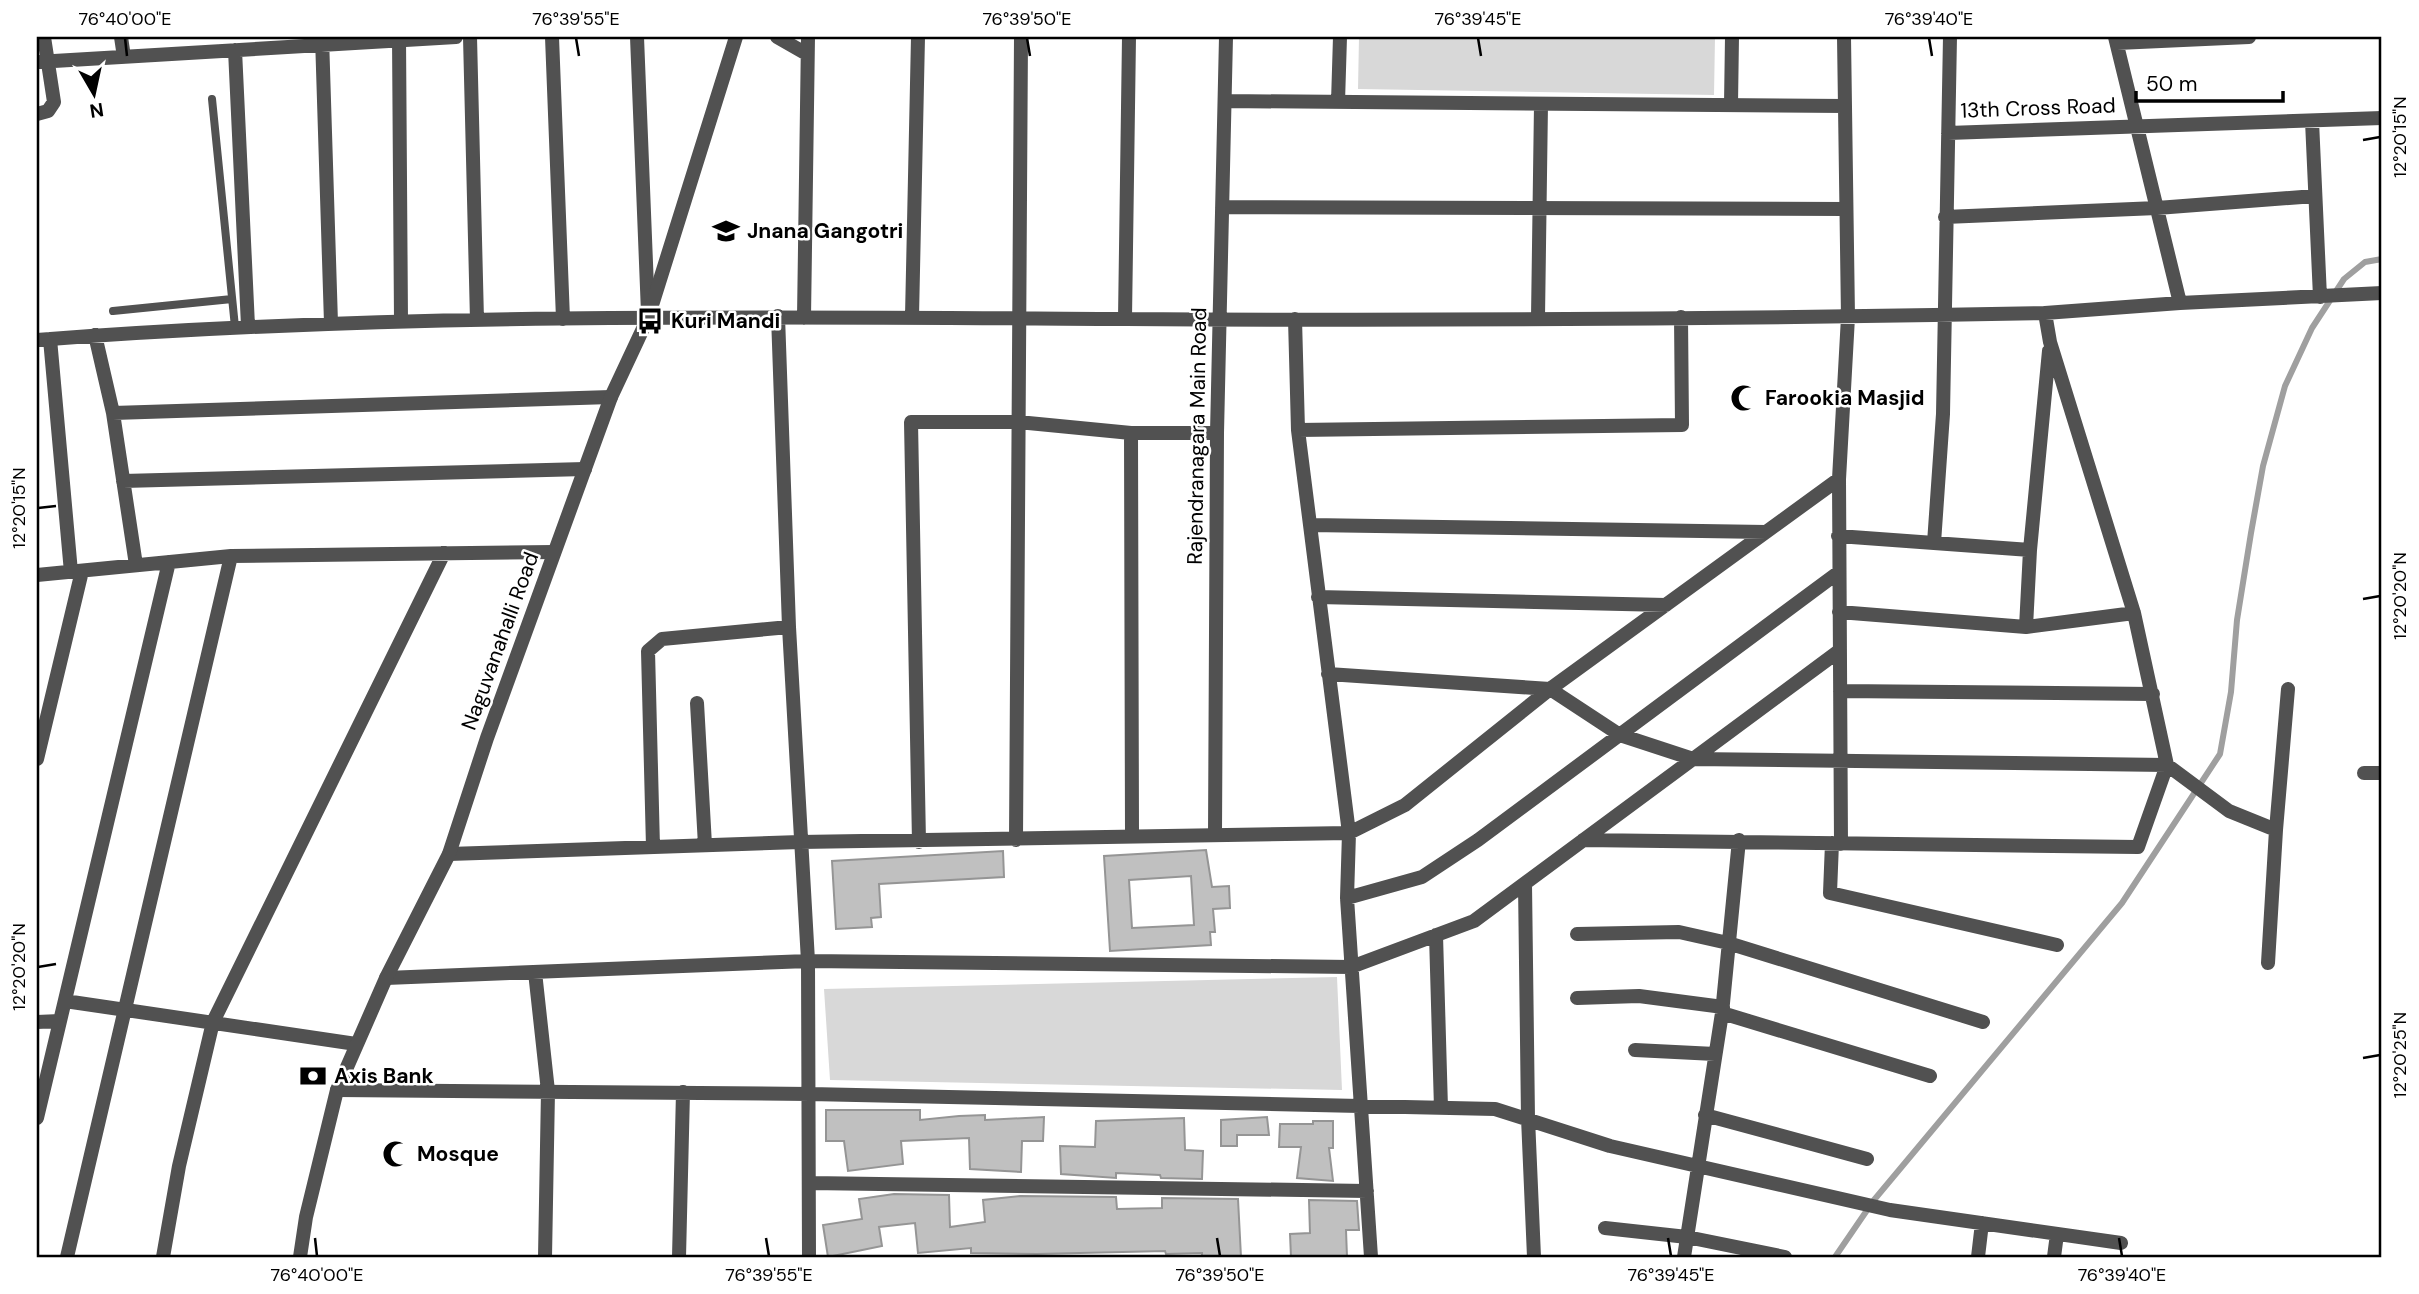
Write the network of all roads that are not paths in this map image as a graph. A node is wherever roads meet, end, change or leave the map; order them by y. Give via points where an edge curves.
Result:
1 (44, 37) edge
2 (121, 37) edge
3 (456, 37) edge
4 (470, 37) edge
5 (552, 37) edge
6 (637, 37) edge
7 (736, 37) edge
8 (777, 37) edge
9 (808, 37) edge
10 (918, 37) edge
11 (1021, 37) edge
12 (1129, 37) edge
13 (1226, 37) edge
14 (1340, 37) edge
15 (1732, 37) edge
16 (1844, 37) edge
17 (1950, 37) edge
18 (2249, 37) edge
19 (399, 38) edge
20 (2116, 40) edge
21 (322, 41) edge
22 (243, 45) edge
23 (805, 53) junction
24 (124, 57) junction
25 (43, 61) edge
26 (212, 99) dead end
27 (1225, 101) junction
28 (1338, 102) junction
29 (1541, 104) junction
30 (1731, 104) junction
31 (1845, 106) junction
32 (37, 114) edge
33 (2382, 118) edge
34 (2312, 121) junction
35 (2137, 125) junction
36 (1948, 132) junction
37 (2315, 196) junction
38 (1222, 206) junction
39 (1539, 208) junction
40 (2157, 208) junction
41 (1846, 209) junction
42 (1945, 216) junction
43 (2382, 293) edge
44 (2320, 297) junction
45 (232, 299) junction
46 (2180, 303) junction
47 (113, 311) dead end
48 (2045, 313) junction
49 (1943, 315) junction
50 (778, 316) junction
51 (912, 317) junction
52 (1681, 317) junction
53 (1848, 317) junction
54 (648, 318) junction
55 (804, 318) junction
56 (1020, 318) junction
57 (1538, 318) junction
58 (563, 319) junction
59 (1125, 319) junction
60 (1220, 319) junction
61 (1295, 319) junction
62 (477, 320) junction
63 (401, 321) junction
64 (331, 323) junction
65 (242, 327) junction
66 (95, 335) junction
67 (43, 339) edge
68 (2050, 342) junction
69 (611, 397) junction
70 (113, 413) junction
71 (1018, 422) junction
72 (1298, 430) junction
73 (1131, 433) junction
74 (1217, 433) junction
75 (585, 469) junction
76 (1839, 479) junction
77 (124, 481) junction
78 (1310, 525) junction
79 (1766, 532) junction
80 (1839, 536) junction
81 (1934, 543) junction
82 (2030, 550) junction
83 (554, 552) junction
84 (444, 553) junction
85 (231, 556) junction
86 (169, 562) junction
87 (136, 565) junction
88 (76, 571) junction
89 (1839, 572) junction
90 (37, 575) edge
91 (1318, 597) junction
92 (1666, 605) junction
93 (1839, 612) junction
94 (2134, 613) junction
95 (789, 627) junction
96 (2026, 627) junction
97 (1839, 651) junction
98 (1328, 674) junction
99 (1550, 689) junction
100 (2288, 689) dead end
101 (1840, 691) junction
102 (2153, 694) junction
103 (698, 703) dead end
104 (1620, 735) junction
105 (37, 759) edge
106 (1693, 759) junction
107 (1840, 764) junction
108 (2167, 765) junction
109 (2364, 773) dead end
110 (2382, 773) edge
111 (2276, 830) junction
112 (1349, 833) junction
113 (1214, 835) junction
114 (1132, 837) junction
115 (1016, 840) junction
116 (1739, 840) junction
117 (1583, 841) junction
118 (800, 842) junction
119 (919, 842) junction
120 (1836, 843) junction
121 (705, 845) junction
122 (653, 847) junction
123 (449, 854) junction
124 (1525, 884) junction
125 (1347, 898) junction
126 (1577, 934) dead end
127 (1436, 935) junction
128 (1728, 943) junction
129 (2057, 946) dead end
130 (808, 961) junction
131 (2268, 963) dead end
132 (1351, 967) junction
133 (535, 972) junction
134 (386, 978) junction
135 (1577, 998) dead end
136 (65, 1001) junction
137 (125, 1010) junction
138 (1722, 1010) junction
139 (60, 1021) junction
140 (37, 1022) edge
141 (1983, 1022) dead end
142 (213, 1023) junction
143 (356, 1044) junction
144 (1635, 1050) dead end
145 (1715, 1054) junction
146 (1930, 1076) dead end
147 (337, 1090) junction
148 (548, 1091) junction
149 (683, 1092) junction
150 (810, 1094) junction
151 (1361, 1107) junction
152 (1441, 1108) junction
153 (1705, 1115) junction
154 (37, 1118) edge
155 (1528, 1118) junction
156 (1867, 1159) dead end
157 (1697, 1164) junction
158 (810, 1183) junction
159 (1367, 1191) junction
160 (1982, 1223) junction
161 (1605, 1228) dead end
162 (2057, 1234) junction
163 (1688, 1237) junction
164 (2121, 1243) dead end
165 (67, 1257) edge
166 (163, 1257) edge
167 (300, 1257) edge
168 (545, 1257) edge
169 (679, 1257) edge
170 (809, 1257) edge
171 (1371, 1257) edge
172 (1534, 1257) edge
173 (1684, 1257) edge
174 (1785, 1257) edge
175 (1978, 1257) edge
176 (2054, 1257) edge

1 - 25 street
2 - 24 street
3 - 19 street
4 - 62 street
5 - 58 street
6 - 54 street
7 - 54 street, Naguvanahalli Road
8 - 23 street
9 - 23 street
10 - 51 street
11 - 56 street
12 - 59 street
13 - 27 street, Rajendranagara Main Road
14 - 28 street
15 - 30 street
16 - 31 street
17 - 36 street
18 - 20 street
19 - 21 street
19 - 63 street
20 - 35 street
21 - 22 street
21 - 64 street
22 - 24 street
22 - 65 street
23 - 55 street
24 - 25 street
25 - 32 street via 54,102 48,111
26 - 45 lane
27 - 28 street
27 - 38 street, Rajendranagara Main Road
28 - 29 street
29 - 30 street
29 - 39 street
30 - 31 street
31 - 41 street
33 - 34 street, 13th Cross Road
34 - 35 street, 13th Cross Road
34 - 37 street
35 - 36 street, 13th Cross Road
35 - 40 street
36 - 42 street
37 - 40 street
37 - 44 street
38 - 39 street
38 - 60 street, Rajendranagara Main Road
39 - 41 street
39 - 57 street
40 - 42 street
40 - 46 street
41 - 53 street
42 - 49 street
43 - 44 street
44 - 46 street
45 - 47 lane
45 - 65 lane
46 - 48 street
48 - 49 street
48 - 68 street
49 - 53 street
49 - 81 street
50 - 54 street
50 - 55 street
50 - 95 street
51 - 55 street
51 - 56 street
52 - 53 street
52 - 57 street
52 - 72 street via 1682,425
53 - 76 street
54 - 58 street
54 - 69 street, Naguvanahalli Road
56 - 59 street
56 - 71 street
57 - 61 street
58 - 62 street
59 - 60 street
60 - 61 street
60 - 74 street, Rajendranagara Main Road
61 - 72 street
62 - 63 street
63 - 64 street
64 - 65 street
65 - 66 street
66 - 67 street
66 - 70 street
67 - 88 street
68 - 82 street
68 - 94 street
69 - 70 street
69 - 75 street, Naguvanahalli Road
70 - 77 street
71 - 73 street
71 - 115 street
71 - 119 street via 911,422
72 - 78 street
73 - 74 street
73 - 114 street
74 - 113 street, Rajendranagara Main Road
75 - 77 street
75 - 83 street, Naguvanahalli Road
76 - 79 street
76 - 80 street
77 - 87 street
78 - 79 street
78 - 91 street
79 - 92 street
80 - 81 street
80 - 89 street
81 - 82 street
82 - 96 street
83 - 84 street
83 - 123 street, Naguvanahalli Road
84 - 85 street
84 - 142 street
85 - 86 street
85 - 137 street
86 - 87 street
86 - 136 street
87 - 88 street
88 - 90 street
88 - 105 street
89 - 93 street
89 - 104 street
91 - 92 street
91 - 98 street
92 - 99 street
93 - 96 street
93 - 97 street
94 - 96 street
94 - 102 street
95 - 118 street
95 - 122 street via 662,639 648,651
97 - 101 street
97 - 106 street
98 - 99 street
98 - 112 street
99 - 104 street
99 - 112 street via 1405,805
100 - 111 street
101 - 102 street
101 - 107 street
102 - 108 street
103 - 121 street
104 - 106 street
104 - 125 street via 1422,877
106 - 107 street
106 - 117 street
107 - 108 street
107 - 120 street
108 - 111 street via 2229,811
108 - 120 street via 2138,847
109 - 110 street
111 - 131 street
112 - 113 street
112 - 125 street
113 - 114 street
114 - 115 street
115 - 119 street
116 - 117 street
116 - 120 street
116 - 128 street
117 - 124 street
118 - 119 street
118 - 121 street
118 - 130 street
120 - 129 street via 1830,893
121 - 122 street
122 - 123 street
123 - 134 street, Naguvanahalli Road
124 - 127 street via 1474,921
124 - 155 street
125 - 132 street
126 - 128 street via 1679,932
127 - 132 street
127 - 152 street
128 - 138 street
128 - 141 street
130 - 132 street
130 - 133 street
130 - 150 street
132 - 151 street
133 - 134 street
133 - 148 street
134 - 143 street, Naguvanahalli Road
135 - 138 street via 1639,996
136 - 137 street
136 - 139 street
137 - 142 street
137 - 165 street
138 - 145 street
138 - 146 street
139 - 140 street
139 - 154 street
142 - 143 street
142 - 166 street
143 - 147 street, Naguvanahalli Road
144 - 145 street
145 - 153 street
147 - 148 street
147 - 167 street, Naguvanahalli Road
148 - 149 street
148 - 168 street
149 - 150 street
149 - 169 street
150 - 151 street
150 - 158 street
151 - 152 street
151 - 159 street
152 - 155 street via 1495,1108
153 - 156 street
153 - 157 street
155 - 157 street via 1610,1146
155 - 172 street
157 - 160 street via 1890,1210
157 - 163 street
158 - 159 street
158 - 170 street
159 - 171 street
160 - 162 street
160 - 175 street
161 - 163 street
162 - 164 street
162 - 176 street
163 - 173 street
163 - 174 street

